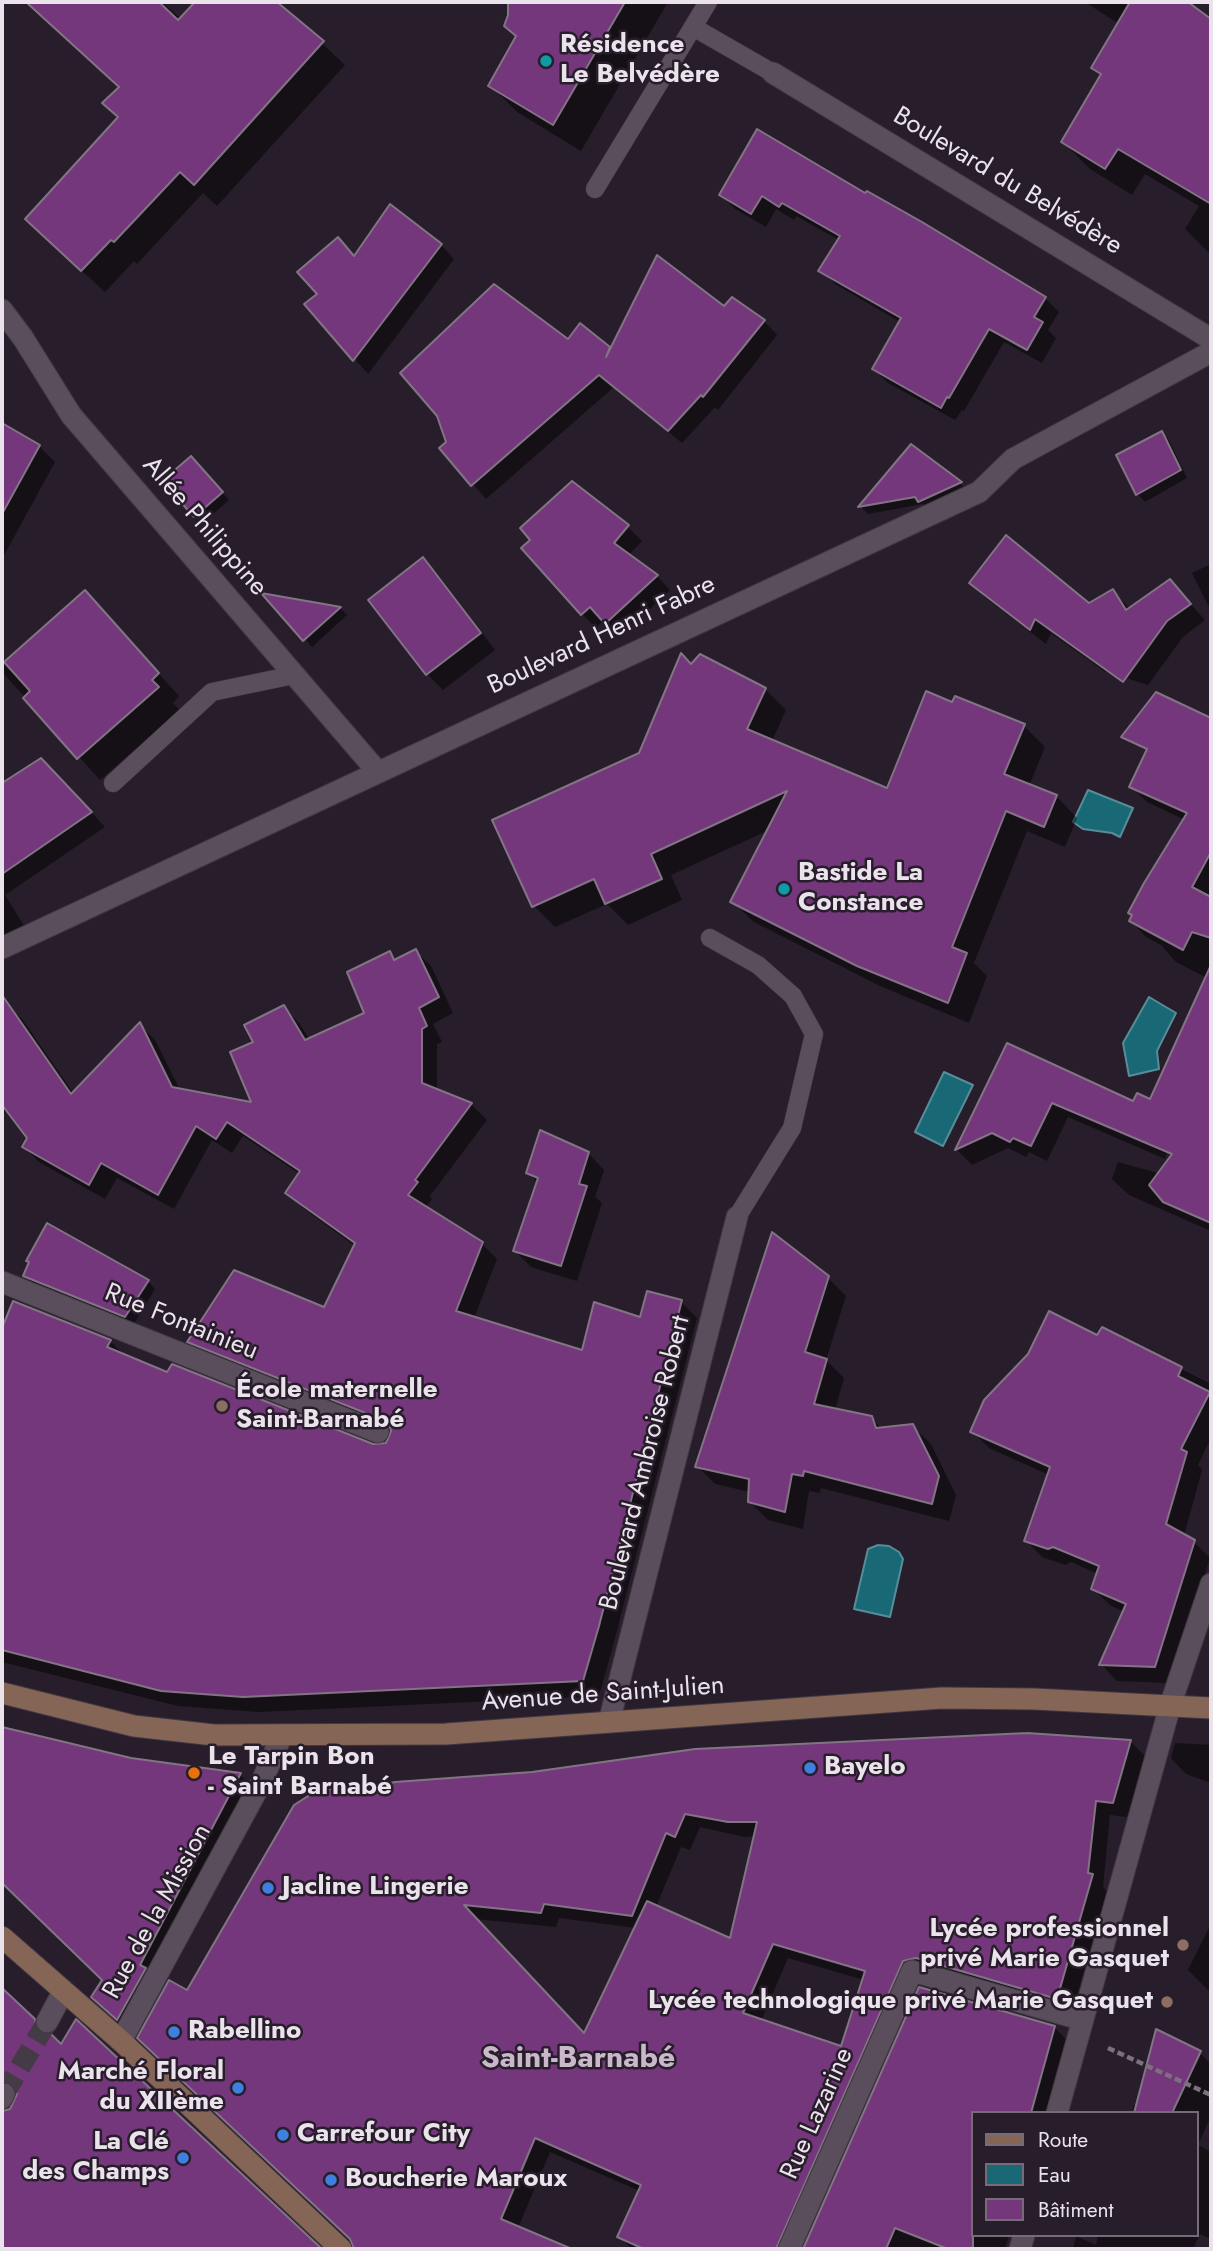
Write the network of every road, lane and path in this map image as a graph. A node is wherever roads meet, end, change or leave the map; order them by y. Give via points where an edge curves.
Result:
1 (708, 2) edge
2 (693, 27) junction
3 (773, 72) joint
4 (596, 189) dead end
5 (2, 310) edge
6 (1211, 339) edge
7 (1211, 352) edge
8 (294, 675) junction
9 (377, 771) junction
10 (113, 783) dead end
11 (709, 938) dead end
12 (2, 947) edge
13 (737, 1217) joint
14 (2, 1282) edge
15 (378, 1432) dead end
16 (1211, 1584) edge
17 (2, 1693) edge
18 (1170, 1706) junction
19 (1211, 1708) edge
20 (609, 1722) junction
21 (282, 1735) junction
22 (2, 1937) edge
23 (62, 1992) junction
24 (47, 2022) tunnel mouth
25 (1081, 2027) junction
26 (121, 2041) junction
27 (1211, 2095) edge
28 (1058, 2111) edge
29 (341, 2249) edge
30 (789, 2249) edge

1 - 2 lane
2 - 3 lane
2 - 4 lane
3 - 6 street, Boulevard du Belvédère
5 - 8 street, Allée Philippine via 71,415
7 - 9 street, Boulevard Henri Fabre via 1013,460 979,492
8 - 9 street, Allée Philippine
8 - 10 lane via 212,692
9 - 12 street, Boulevard Henri Fabre
11 - 13 lane via 758,965 793,996 814,1034 792,1128
13 - 20 street, Boulevard Ambroise Robert
14 - 15 street, Rue Fontainieu
16 - 18 street
17 - 21 main road, Avenue de Saint-Julien via 134,1726 214,1735
18 - 19 main road, Avenue de Saint-Julien
18 - 20 main road, Avenue de Saint-Julien via 942,1698
18 - 25 street
20 - 21 main road, Avenue de Saint-Julien via 446,1734
21 - 26 street, Rue de la Mission via 262,1781
22 - 23 main road
23 - 24 street
23 - 26 main road
25 - 27 path
25 - 28 street
25 - 30 street, Rue Lazarine via 912,1971
26 - 29 main road

